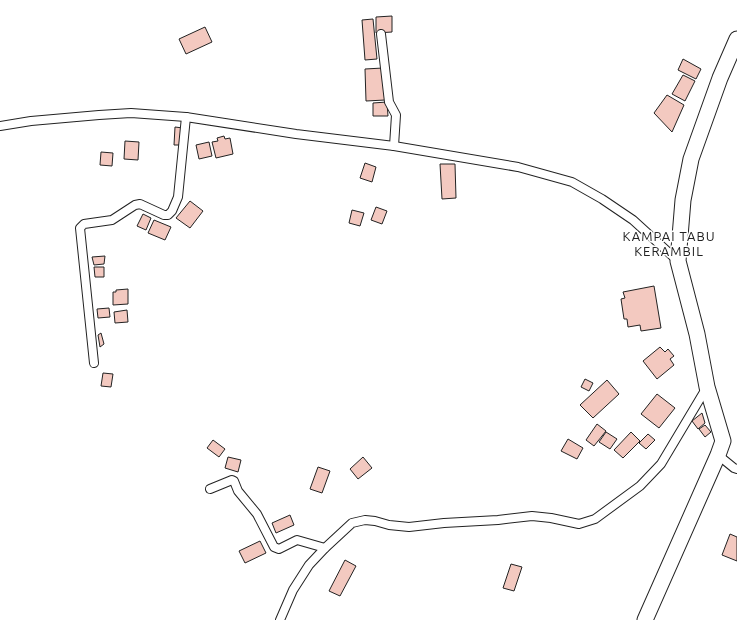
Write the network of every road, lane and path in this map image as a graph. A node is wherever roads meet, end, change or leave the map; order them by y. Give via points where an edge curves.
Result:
1 (381, 34) dead end
2 (737, 39) edge
3 (186, 117) junction
4 (0, 126) edge
5 (394, 146) junction
6 (678, 261) junction
7 (94, 363) dead end
8 (707, 387) junction
9 (718, 455) junction
10 (737, 469) edge
11 (210, 488) dead end
12 (325, 548) junction
13 (280, 620) edge
14 (645, 620) edge

1 - 5 street via 389,102 396,115
2 - 6 highway via 691,159 683,200
3 - 4 street via 125,114
3 - 5 street
3 - 7 street via 178,197 172,212 164,215 140,204 112,220 84,224 80,228
5 - 6 street via 518,167 572,182 633,220
6 - 8 highway via 697,334
8 - 9 highway via 723,441
8 - 12 street via 662,464 640,486 595,519 579,524 532,516 409,527 389,526 365,520 352,523
9 - 10 street
9 - 14 highway
11 - 12 street via 234,481 274,548 279,549 297,540
12 - 13 street via 309,565 293,590

